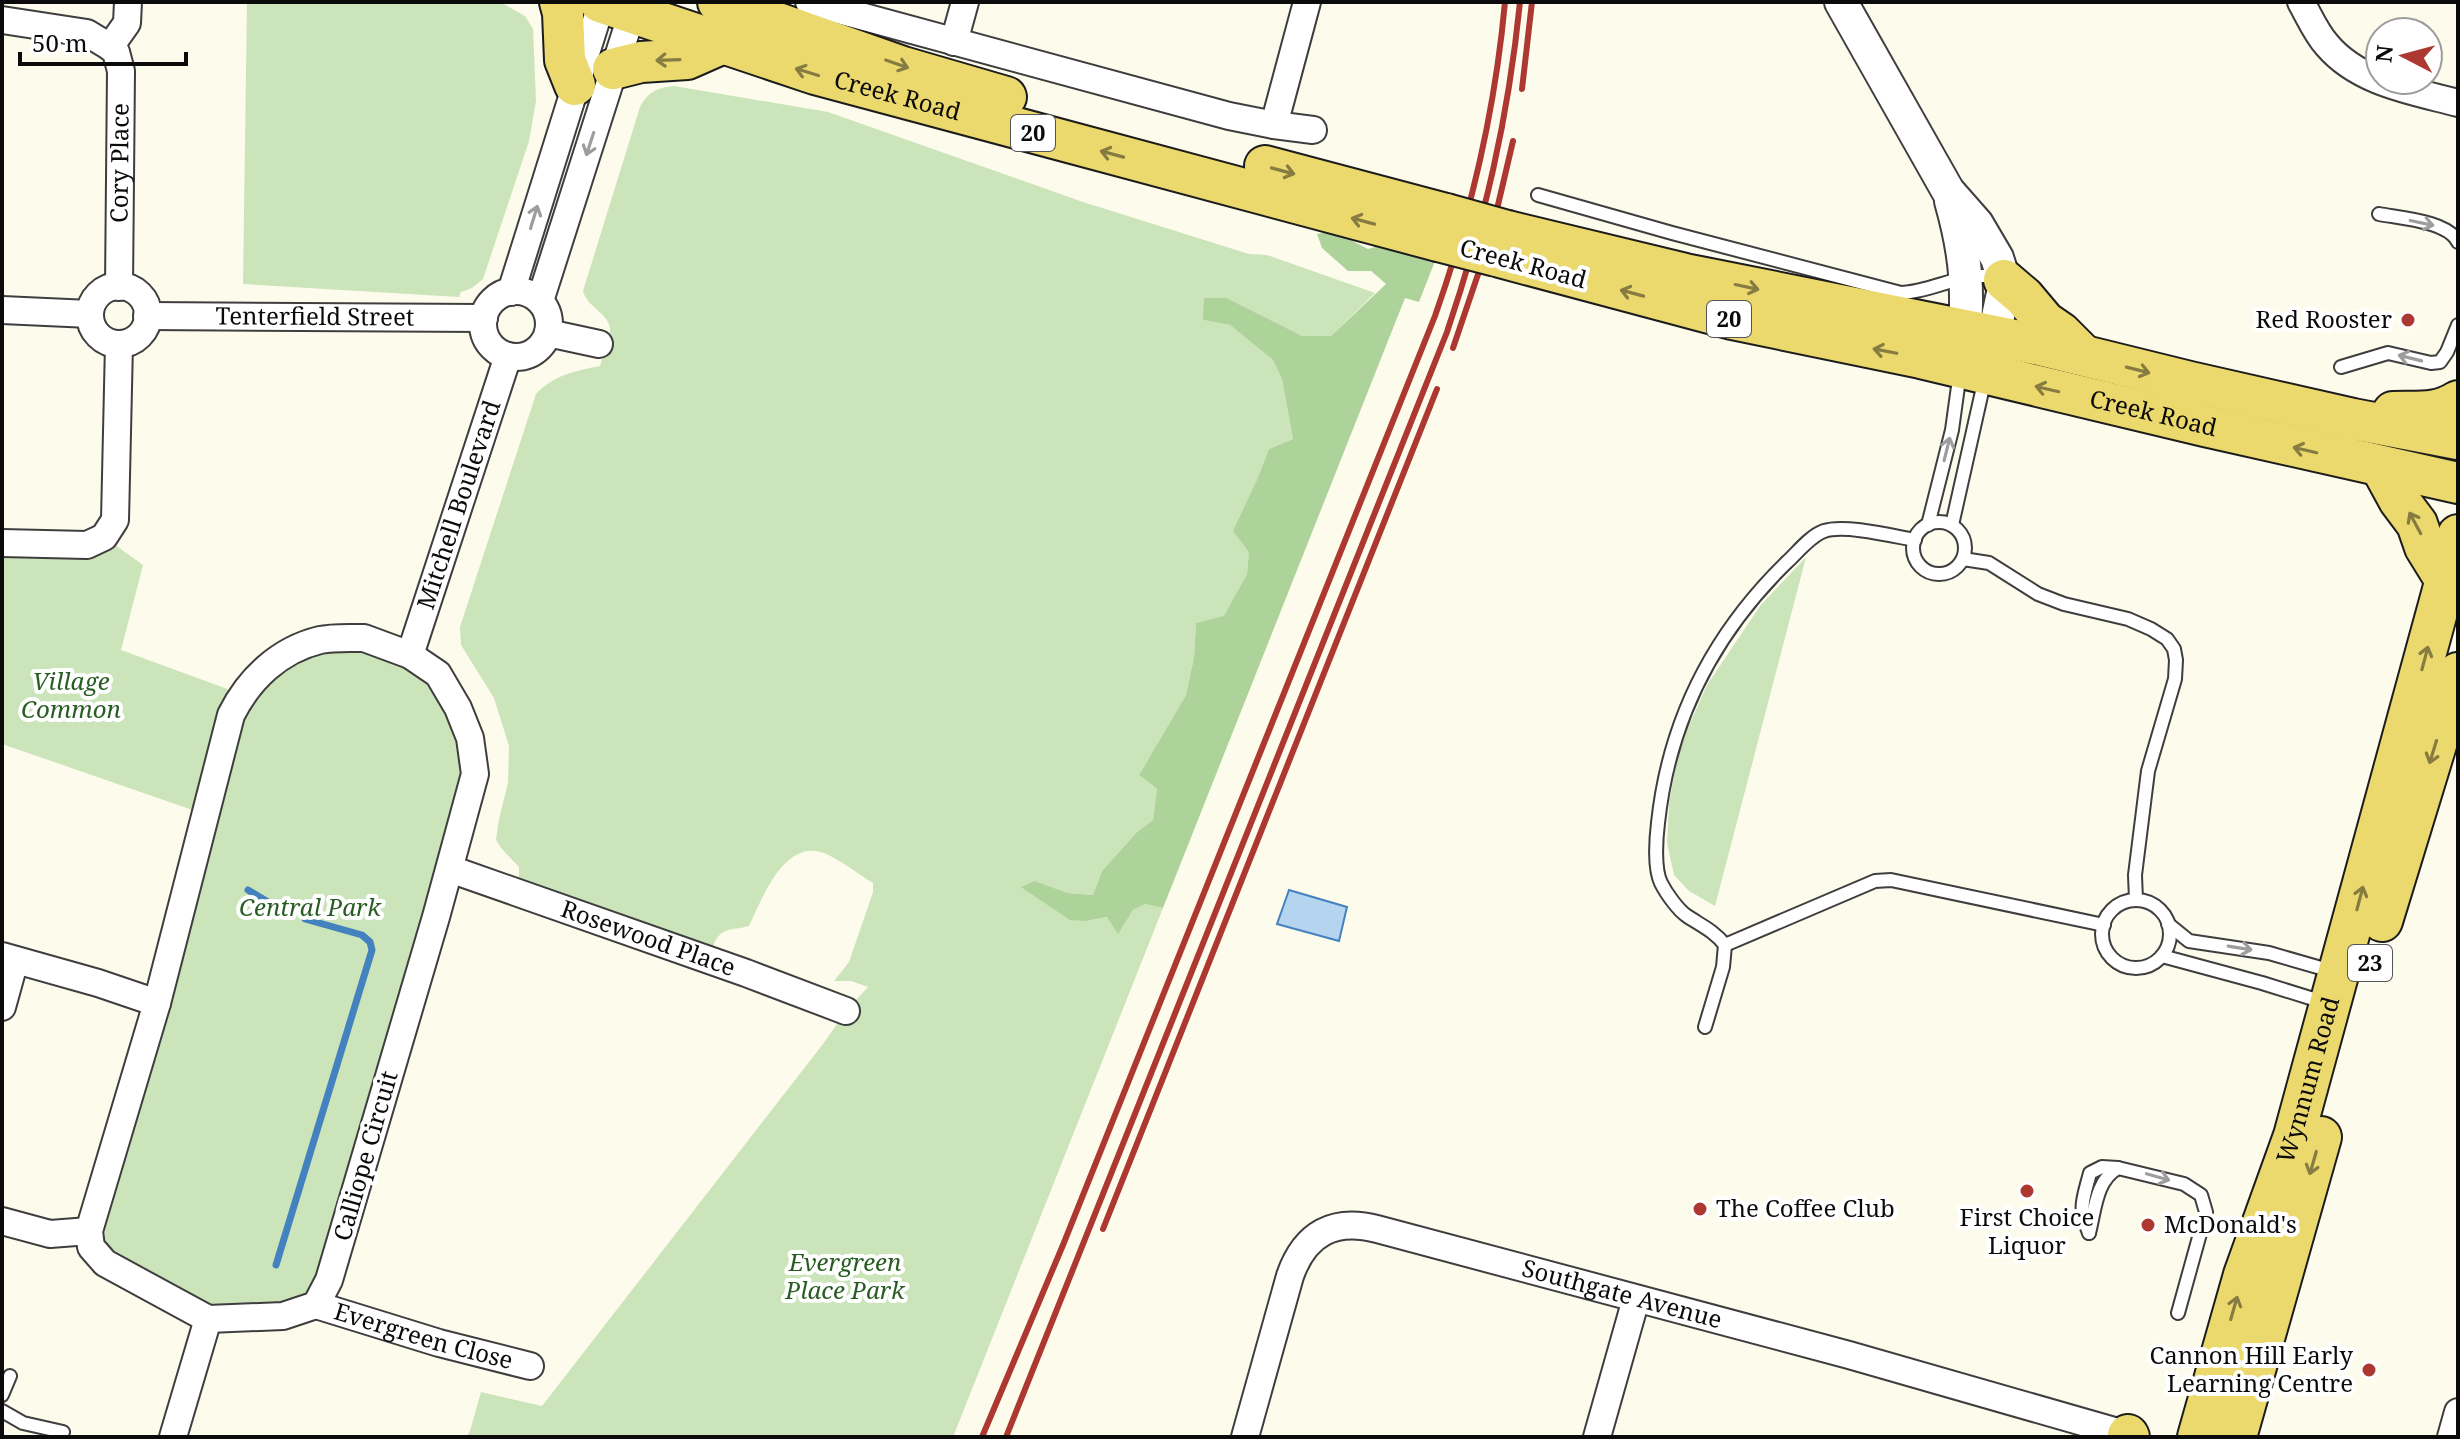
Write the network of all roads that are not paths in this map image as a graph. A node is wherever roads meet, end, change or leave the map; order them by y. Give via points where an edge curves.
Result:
1 (128, 2) edge
2 (560, 2) edge
3 (718, 2) edge
4 (809, 2) edge
5 (965, 2) edge
6 (1307, 2) edge
7 (1841, 2) edge
8 (2301, 2) edge
9 (613, 4) edge
10 (2, 20) edge
11 (954, 42) junction
12 (721, 44) junction
13 (110, 47) junction
14 (613, 69) junction
15 (575, 85) junction
16 (2458, 103) edge
17 (1274, 125) junction
18 (1313, 130) dead end
19 (1538, 195) dead end
20 (2379, 214) dead end
21 (1442, 228) junction
22 (2458, 242) edge
23 (1985, 279) junction
24 (119, 287) junction
25 (511, 292) junction
26 (540, 301) junction
27 (2, 310) edge
28 (90, 314) junction
29 (147, 316) junction
30 (484, 318) junction
31 (2458, 325) edge
32 (548, 333) junction
33 (119, 344) junction
34 (599, 344) dead end
35 (1976, 352) junction
36 (508, 356) junction
37 (2085, 357) junction
38 (2341, 367) dead end
39 (2458, 401) edge
40 (2353, 419) junction
41 (2458, 439) edge
42 (2381, 467) junction
43 (2458, 483) edge
44 (1928, 525) junction
45 (1952, 525) junction
46 (2458, 535) edge
47 (1915, 540) junction
48 (2, 543) edge
49 (1963, 559) junction
50 (2446, 581) junction
51 (410, 655) junction
52 (2458, 673) edge
53 (450, 869) junction
54 (2136, 900) junction
55 (2168, 924) junction
56 (2104, 925) junction
57 (1725, 945) junction
58 (2162, 956) junction
59 (8, 958) edge
60 (2335, 989) junction
61 (157, 1003) junction
62 (2, 1007) edge
63 (846, 1011) dead end
64 (1705, 1027) dead end
65 (2, 1221) edge
66 (89, 1231) junction
67 (2089, 1233) dead end
68 (1636, 1299) junction
69 (316, 1305) junction
70 (2178, 1313) dead end
71 (208, 1319) junction
72 (530, 1366) dead end
73 (10, 1376) dead end
74 (2, 1395) edge
75 (2, 1411) edge
76 (2458, 1412) edge
77 (63, 1432) dead end
78 (2131, 1436) edge
79 (173, 1437) edge
80 (1245, 1437) edge
81 (1597, 1437) edge
82 (2198, 1437) edge
83 (2236, 1437) edge
84 (2451, 1437) edge

1 - 13 street via 127,23
2 - 15 main road via 565,60
3 -> 21 main road, Creek Road / 20 via 962,85
4 - 11 street
5 - 11 street
6 - 17 street
7 - 23 street via 1948,191 1997,258
8 - 16 street via 2318,34 2341,59 2378,80
9 - 12 main road, Creek Road / 20
9 - 14 street
9 - 15 street
10 - 13 street via 87,33
11 - 17 street
12 -> 14 main road via 687,59
21 -> 12 main road, Creek Road / 20 via 815,74
13 - 24 street, Cory Place via 121,71
14 -> 26 street
25 -> 15 street
17 - 18 street
19 - 23 lane via 1889,290 1913,293
20 -> 22 lane via 2444,228
21 - 35 main road, Creek Road / 20, bridge via 1732,319
23 - 35 street
23 - 37 main road via 2024,297
24 - 28 street via 95,297
24 - 29 street via 129,287 143,298
25 - 26 street
25 - 30 street via 494,300
26 - 32 street via 548,316
27 - 28 street
28 - 33 street via 94,332 109,344
29 - 30 street, Tenterfield Street
29 - 33 street via 136,340
30 - 36 street via 491,345
31 -> 38 lane via 2440,362 2388,353
32 - 34 street
32 - 36 street via 528,355
33 - 48 street via 115,520 104,537 87,545
35 - 37 main road, Creek Road / 20
42 -> 35 main road, Creek Road / 20
44 -> 35 lane
35 - 45 lane
36 - 51 street, Mitchell Boulevard
37 -> 40 main road, Creek Road / 20
39 - 40 main road via 2424,413
40 - 41 main road, Creek Road / 20
42 - 43 main road, Creek Road / 20
50 -> 42 main road
44 - 45 lane
44 - 47 lane
45 - 49 lane via 1963,536
46 - 50 main road, Wynnum Road / 23
47 - 49 lane via 1919,565 1934,574 1951,572
47 - 57 lane via 1825,530 1746,605 1696,687 1661,789 1656,843 1660,882 1684,914 1715,932
49 - 54 lane via 1989,563 2064,604 2128,619 2167,639 2174,649 2175,679 2142,809
60 -> 50 main road, Wynnum Road / 23
51 - 53 street, Calliope Circuit via 438,674 470,738 475,774
51 - 61 street, Calliope Circuit via 364,638 320,640 283,656 241,694 231,715
52 -> 83 main road, Wynnum Road / 23 via 2399,861
53 - 63 street, Rosewood Place
53 - 69 street, Calliope Circuit via 329,1280
54 - 55 lane via 2156,907
54 - 56 lane via 2116,908
55 - 58 lane via 2168,946
55 -> 60 lane via 2189,941 2269,953
56 - 57 lane via 1891,880 1875,881
56 - 58 lane via 2105,948 2121,965 2143,968
57 - 64 lane
58 - 60 lane via 2262,983
59 - 61 street
59 - 62 street
82 -> 60 main road, Wynnum Road / 23
61 - 66 street, Calliope Circuit
65 - 66 street via 50,1234
66 - 71 street via 91,1247 105,1263
67 -> 70 lane via 2081,1205 2090,1173 2102,1167 2184,1184 2201,1195 2206,1212
68 - 78 street, Southgate Avenue
68 - 80 street, Southgate Avenue via 1366,1226 1327,1229 1304,1248 1294,1265
68 - 81 street
69 - 71 street via 283,1316
69 - 72 street, Evergreen Close
71 - 79 street
73 - 74 lane
75 - 77 lane via 23,1423
76 - 84 street

